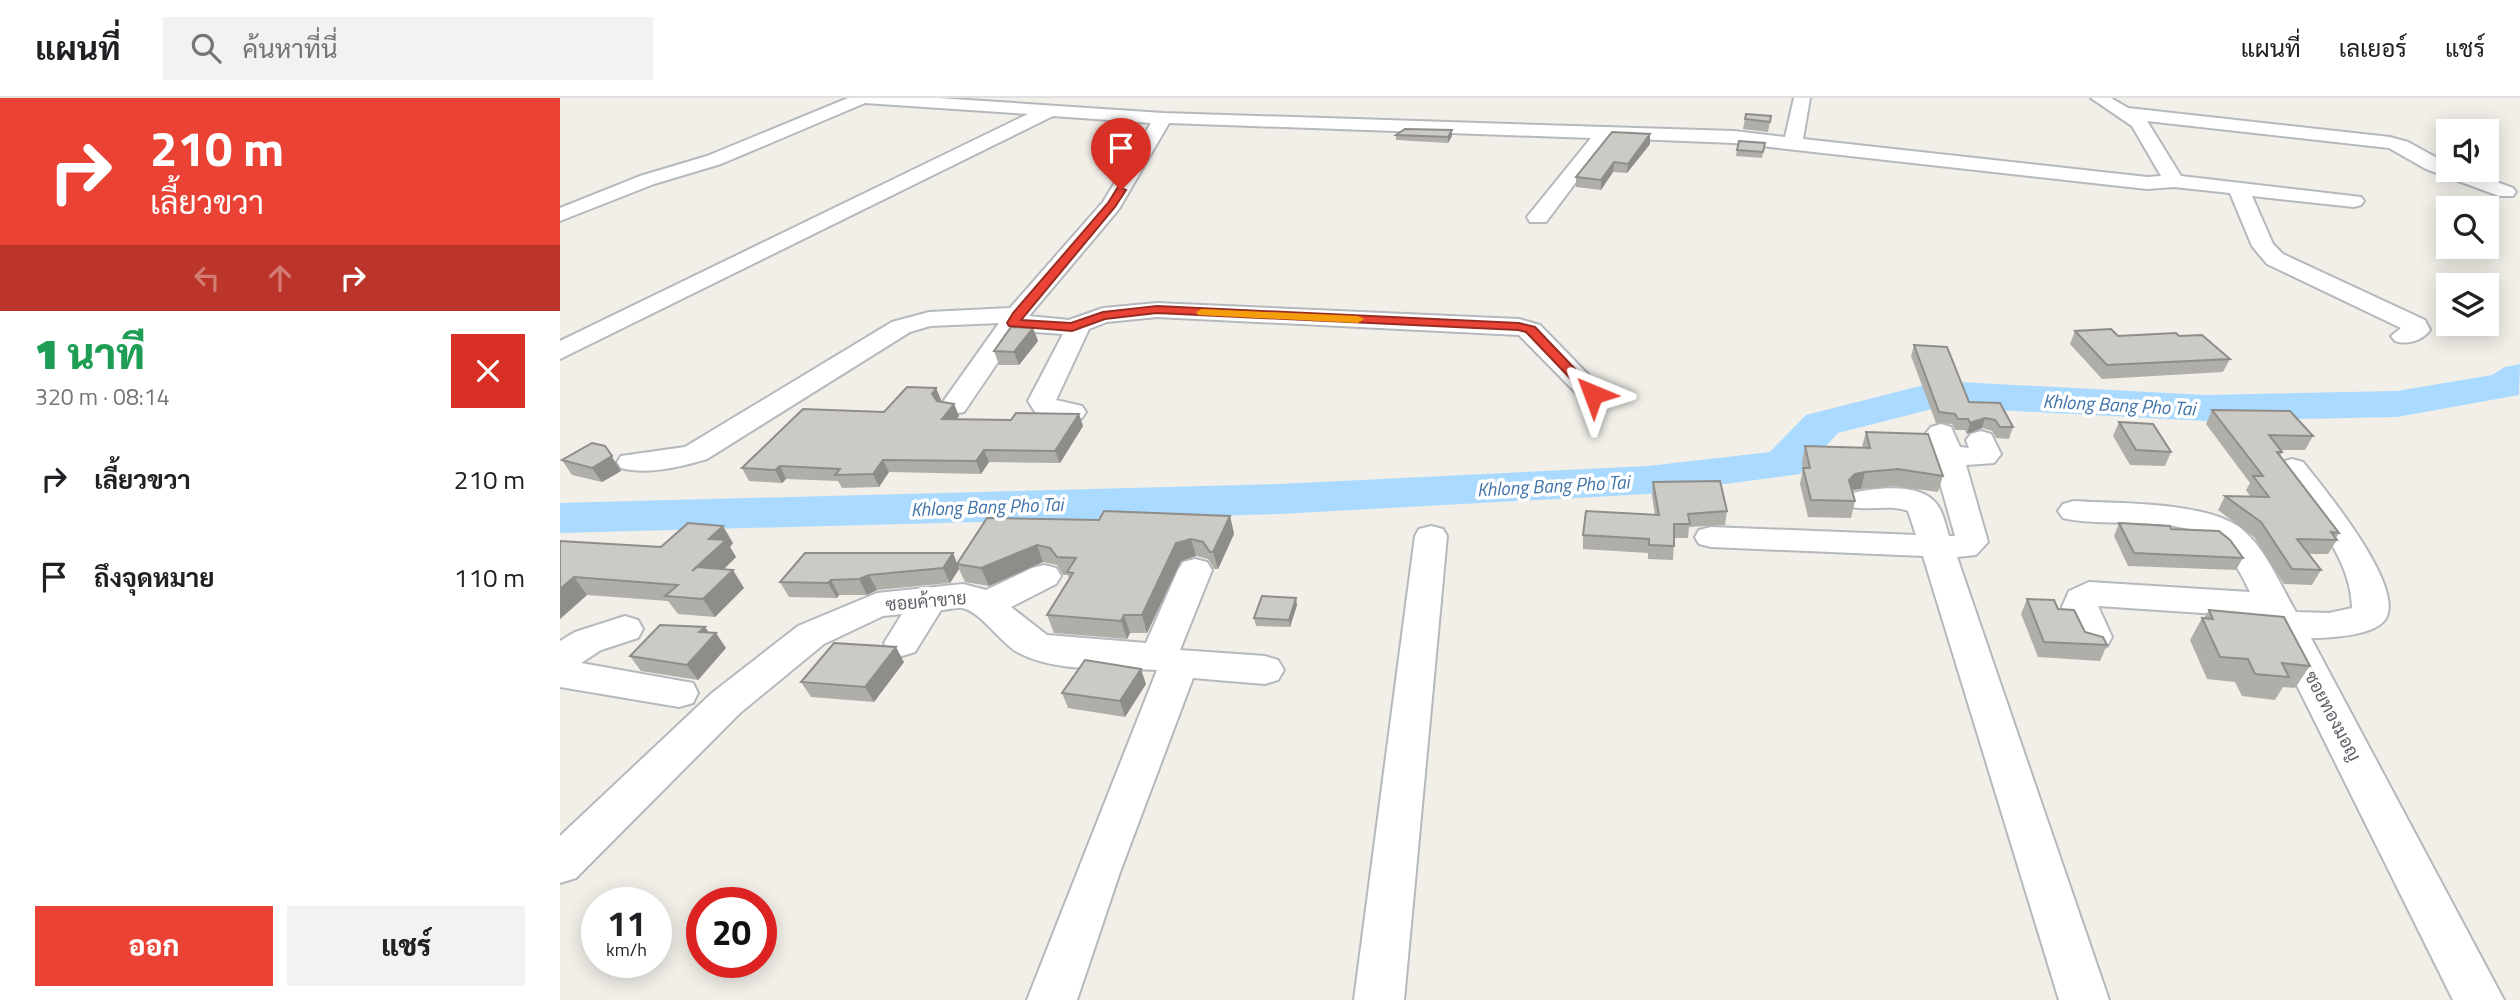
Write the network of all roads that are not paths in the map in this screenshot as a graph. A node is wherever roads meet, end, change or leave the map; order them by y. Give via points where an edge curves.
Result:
1 (862, 98) edge
2 (1802, 98) edge
3 (2099, 98) edge
4 (1051, 110) junction
5 (2122, 113) junction
6 (1163, 118) junction
7 (2104, 124) dead end
8 (2143, 129) junction
9 (1604, 133) junction
10 (1793, 141) junction
11 (2175, 181) junction
12 (2238, 187) junction
13 (2506, 192) dead end
14 (2354, 201) dead end
15 (560, 215) edge
16 (1538, 217) dead end
17 (1015, 319) junction
18 (1072, 327) junction
19 (2404, 336) dead end
20 (560, 351) edge
21 (1593, 394) dead end
22 (954, 405) edge
23 (1072, 412) edge
24 (1981, 440) dead end
25 (632, 462) dead end
26 (2292, 468) edge
27 (1863, 500) dead end
28 (2074, 511) dead end
29 (1431, 536) dead end
30 (1712, 537) dead end
31 (1936, 546) junction
32 (1195, 570) dead end
33 (1044, 576) dead end
34 (930, 599) junction
35 (987, 604) junction
36 (2279, 615) junction
37 (625, 629) dead end
38 (2094, 637) edge
39 (902, 643) dead end
40 (560, 658) edge
41 (1167, 660) junction
42 (1265, 670) dead end
43 (560, 673) edge
44 (679, 693) dead end
45 (560, 864) edge
46 (1052, 1000) edge
47 (1379, 1000) edge
48 (2084, 1000) edge
49 (2479, 1000) edge

1 - 4 street via 926,108
1 - 15 street via 714,160 647,180
2 - 10 street
3 - 5 street
4 - 6 street
4 - 20 street
5 - 8 street
5 - 13 street via 2390,143 2458,176
6 - 9 street
6 - 17 street via 1112,205
7 - 8 street
8 - 11 street
9 - 10 street
9 - 16 street
10 - 11 street via 2147,183
11 - 12 street
12 - 14 street
12 - 19 street via 2268,253 2416,326 2417,330
17 - 18 street
17 - 22 street
17 - 25 street via 929,319 901,327 696,453
18 - 21 street via 1103,315 1157,310 1519,327 1531,330
18 - 23 street via 1077,331 1075,339 1042,401 1045,406
24 - 31 street via 1983,457 1945,445 1972,542 1964,547
26 - 36 street via 2339,534 2372,600 2370,614 2336,625
27 - 31 street via 1920,503
28 - 36 street, ซอยทองมอญ via 2180,519 2220,529 2244,554
29 - 47 street
30 - 31 street
31 - 48 street
32 - 41 street
33 - 35 street
34 - 35 street, ซอยค้าขาย via 963,596
34 - 39 street
34 - 45 street, ซอยค้าขาย via 877,605 811,635 726,703
35 - 41 street, ซอยค้าขาย via 1017,636 1038,646
36 - 38 street via 2222,615 2089,594 2081,599 2080,607
36 - 49 street, ซอยทองมอญ
37 - 40 street
41 - 42 street, ซอยค้าขาย
41 - 46 street via 1175,675
43 - 44 street

